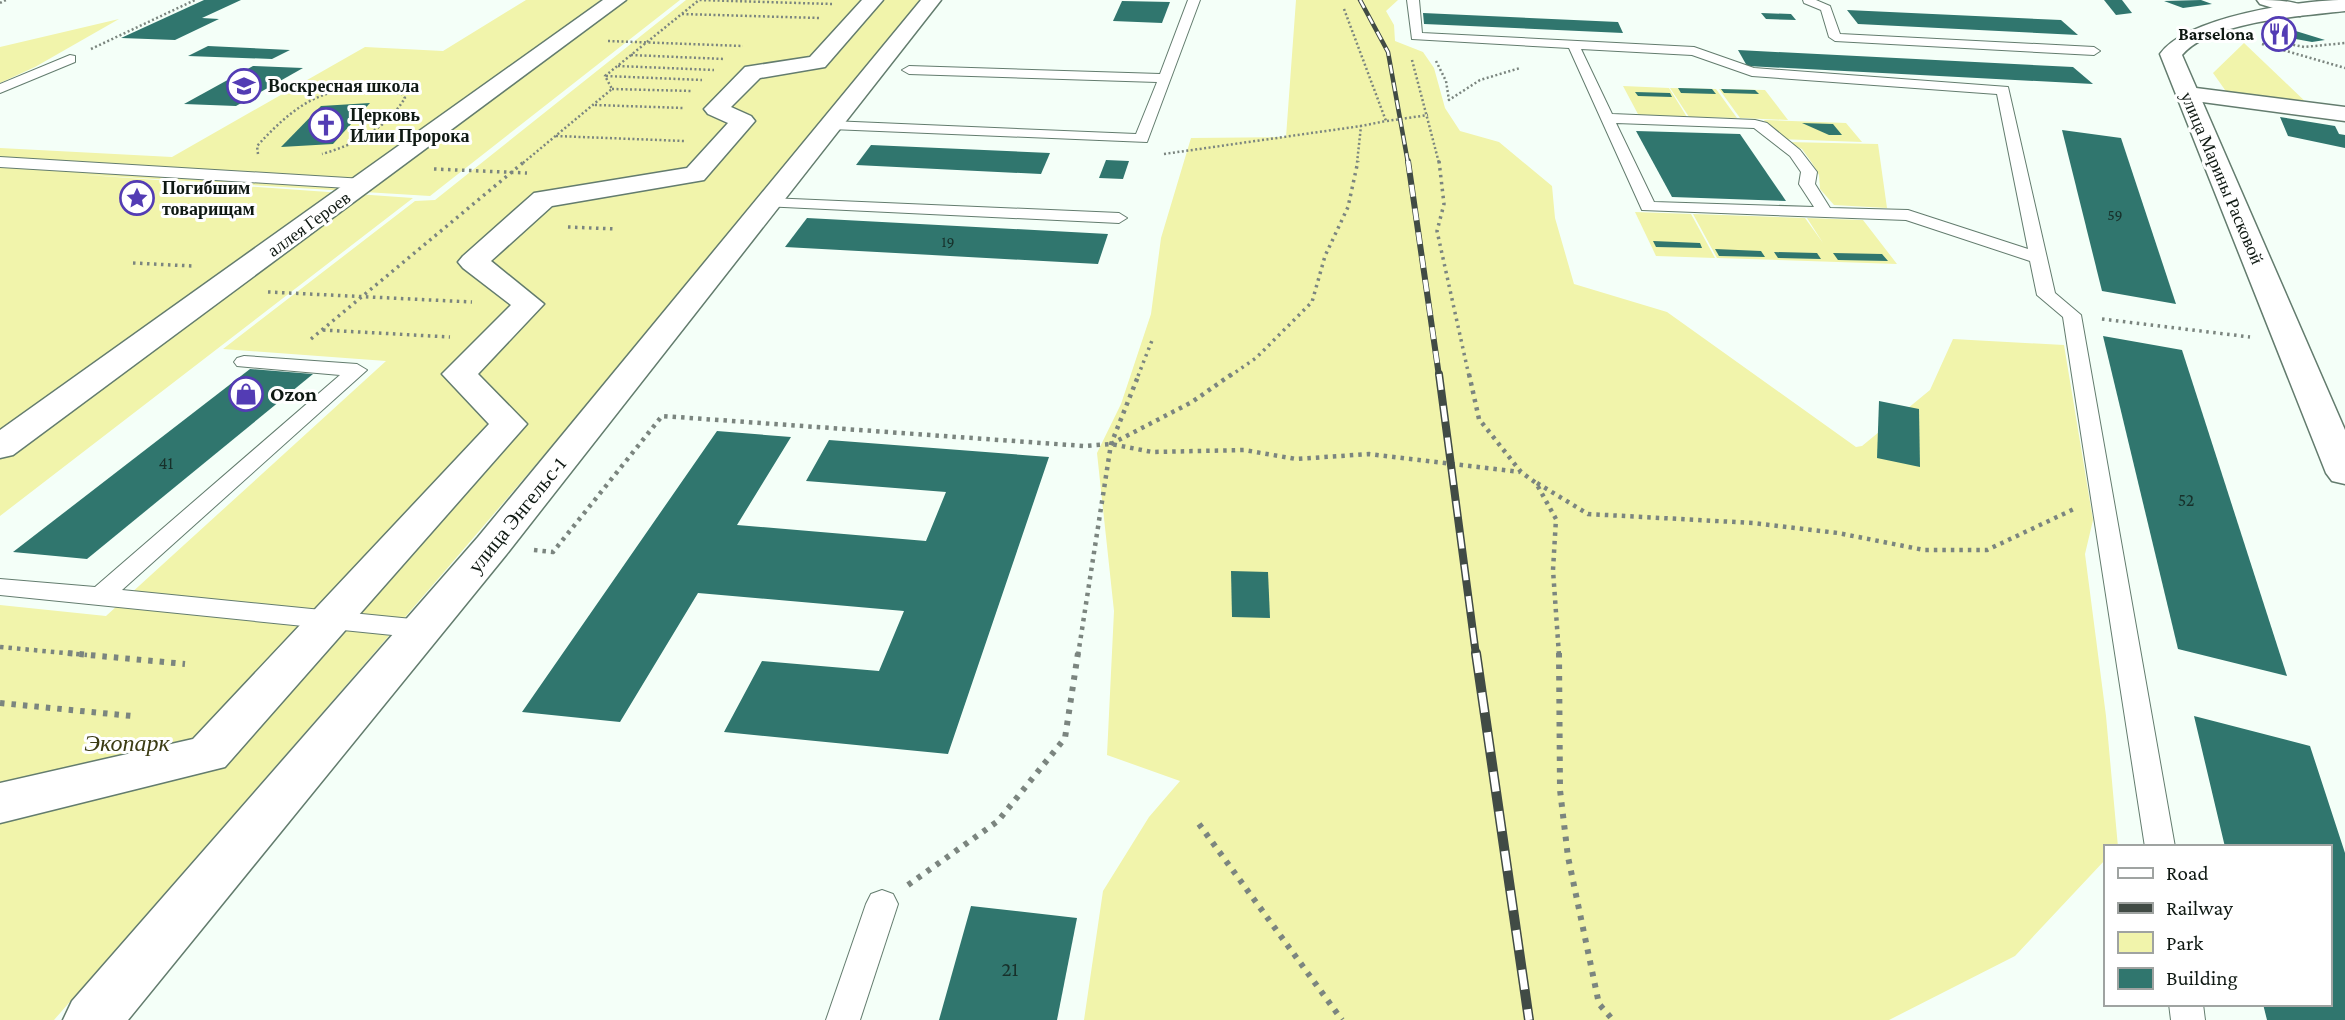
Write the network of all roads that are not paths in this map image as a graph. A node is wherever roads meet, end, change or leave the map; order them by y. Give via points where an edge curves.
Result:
1 (617, 0) edge
2 (873, 0) edge
3 (931, 0) edge
4 (1194, 0) edge
5 (1413, 0) edge
6 (2267, 0) edge
7 (1808, 1) edge
8 (2345, 5) edge
9 (2300, 10) junction
10 (1573, 44) junction
11 (2094, 51) dead end
12 (71, 59) dead end
13 (909, 70) dead end
14 (1164, 78) junction
15 (0, 89) edge
16 (2188, 94) junction
17 (2345, 114) edge
18 (1606, 118) junction
19 (831, 125) junction
20 (0, 162) edge
21 (364, 184) junction
22 (769, 203) junction
23 (1825, 212) junction
24 (1119, 218) dead end
25 (2038, 258) junction
26 (244, 362) dead end
27 (0, 447) edge
28 (2345, 473) edge
29 (0, 587) edge
30 (100, 596) junction
31 (332, 621) junction
32 (422, 629) junction
33 (0, 803) edge
34 (2160, 845) edge
35 (882, 904) road end
36 (92, 1020) edge
37 (843, 1020) edge

1 - 21 street, аллея Героев
2 - 31 street via 817,62 736,76 743,121 695,174 544,199 473,262 529,304 459,374 509,424
3 - 19 street, улица Энгельс-1
4 - 14 lane
5 - 10 lane via 1416,36
6 - 9 street
7 - 11 lane via 1826,8 1835,37
8 - 9 street, улица Марины Расковой
9 - 16 street, улица Марины Расковой via 2182,39 2171,54
10 - 18 lane
10 - 25 lane via 1694,51 1752,72 2003,90
12 - 15 lane
13 - 14 lane
14 - 19 lane via 1142,138
16 - 17 street
16 - 28 street, улица Марины Расковой
18 - 23 lane via 1736,121 1762,126 1804,163 1810,172 1807,184
18 - 23 lane via 1648,207
19 - 22 street, улица Энгельс-1
20 - 21 lane
21 - 27 street, аллея Героев
22 - 24 lane
22 - 32 street, улица Энгельс-1
23 - 25 lane via 1908,215
25 - 34 lane via 2046,295 2072,315
26 - 30 lane via 357,370
29 - 30 lane
30 - 31 lane
31 - 32 lane
31 - 33 street via 208,754
32 - 36 street, улица Энгельс-1
35 - 37 lane

